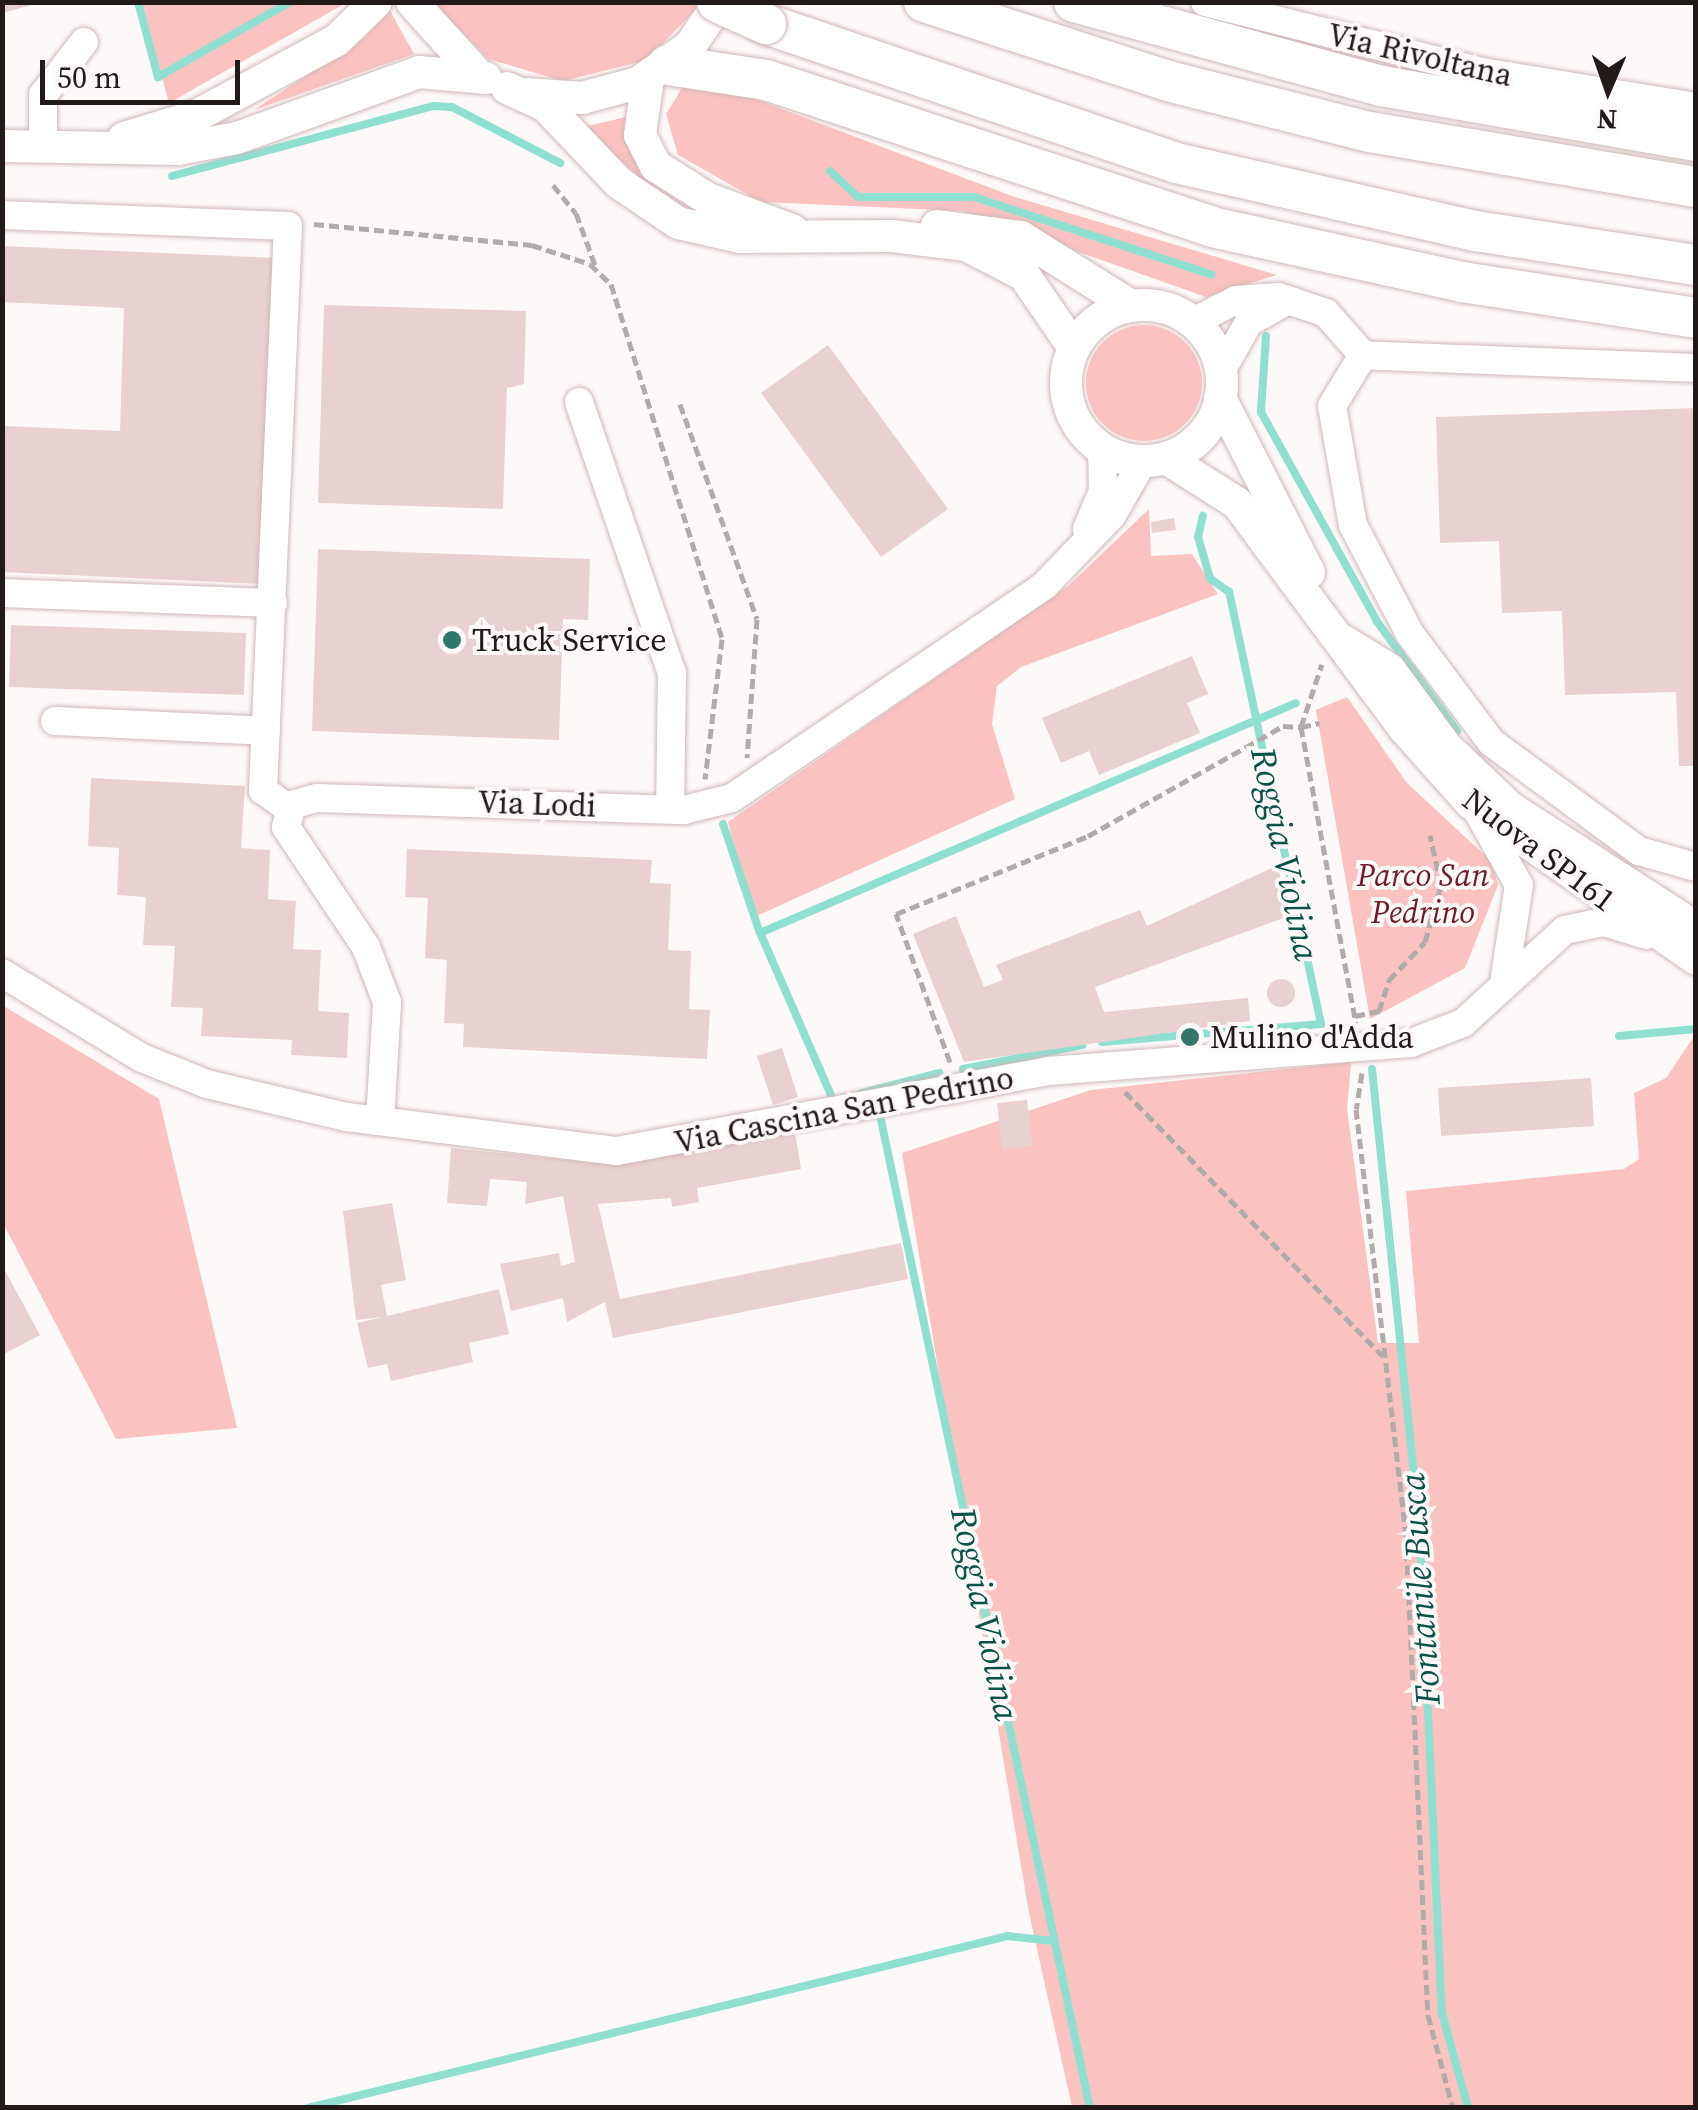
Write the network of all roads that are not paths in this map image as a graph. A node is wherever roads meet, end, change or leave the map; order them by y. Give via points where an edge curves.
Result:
1 (376, 2) edge
2 (412, 2) edge
3 (718, 2) edge
4 (924, 2) edge
5 (1074, 2) edge
6 (1205, 2) edge
7 (84, 42) dead end
8 (658, 71) junction
9 (496, 83) junction
10 (1696, 107) edge
11 (1696, 141) edge
12 (2, 146) edge
13 (57, 148) junction
14 (1696, 187) edge
15 (2, 215) edge
16 (892, 236) junction
17 (810, 237) junction
18 (1696, 265) edge
19 (1293, 301) junction
20 (1131, 306) junction
21 (1696, 318) edge
22 (1193, 322) junction
23 (1074, 348) junction
24 (1363, 356) junction
25 (1696, 368) edge
26 (1221, 384) junction
27 (579, 402) dead end
28 (1102, 448) junction
29 (1154, 459) junction
30 (1059, 572) junction
31 (2, 593) edge
32 (273, 603) junction
33 (1336, 629) junction
34 (55, 721) dead end
35 (266, 731) junction
36 (1471, 803) junction
37 (289, 809) junction
38 (670, 809) junction
39 (1696, 867) edge
40 (1693, 947) edge
41 (2, 973) edge
42 (1505, 977) junction
43 (380, 1121) junction

1 - 13 main road via 338,40 196,116
2 - 9 main road via 444,47
3 - 8 main road
3 - 18 highway, bridge via 1176,163 1460,228
4 - 14 highway via 1168,80 1370,132
5 - 11 highway via 1381,86
6 - 10 street, Via Rivoltana via 1470,69
7 - 13 street via 44,96
8 - 9 main road via 582,98
8 - 17 main road via 640,135 656,166 708,199
8 - 21 highway via 753,76 1212,227 1462,282
9 - 13 main road via 419,72 200,146
9 - 17 main road via 546,106 620,183 678,223 720,236
12 - 13 main road
15 - 32 street via 288,226
16 - 17 main road
16 - 20 main road via 992,228
16 - 23 main road via 966,245 1013,267
19 - 22 street via 1236,300
19 - 24 street via 1337,321
19 - 26 street via 1249,322
20 - 22 main road via 1164,307
20 - 23 main road via 1096,321
22 - 26 main road, Nuova SP161
23 - 28 main road via 1070,408
24 - 25 street
24 - 39 street via 1332,406 1336,452 1353,525 1410,634 1491,742 1639,850
26 - 29 main road via 1202,434
26 - 33 main road, Nuova SP161
27 - 38 street via 672,673
28 - 29 main road, Nuova SP161
28 - 30 street, Via Lodi via 1099,504
29 - 30 street, Via Lodi
29 - 33 main road, Nuova SP161 via 1233,498
30 - 38 street, Via Lodi via 740,795
31 - 32 street
32 - 35 street
33 - 36 main road, Nuova SP161
33 - 40 street via 1391,668 1448,746 1511,806
34 - 35 street
35 - 37 street via 263,790
36 - 40 main road, Nuova SP161
36 - 42 street via 1519,885
37 - 38 street, Via Lodi via 317,798
37 - 43 street via 286,828 366,948 387,1002
40 - 42 street, Via Cascina San Pedrino via 1628,926 1588,922
41 - 43 street, Via Cascina San Pedrino via 165,1069
42 - 43 street, Via Cascina San Pedrino via 1463,1023 1411,1042 959,1085 618,1151

